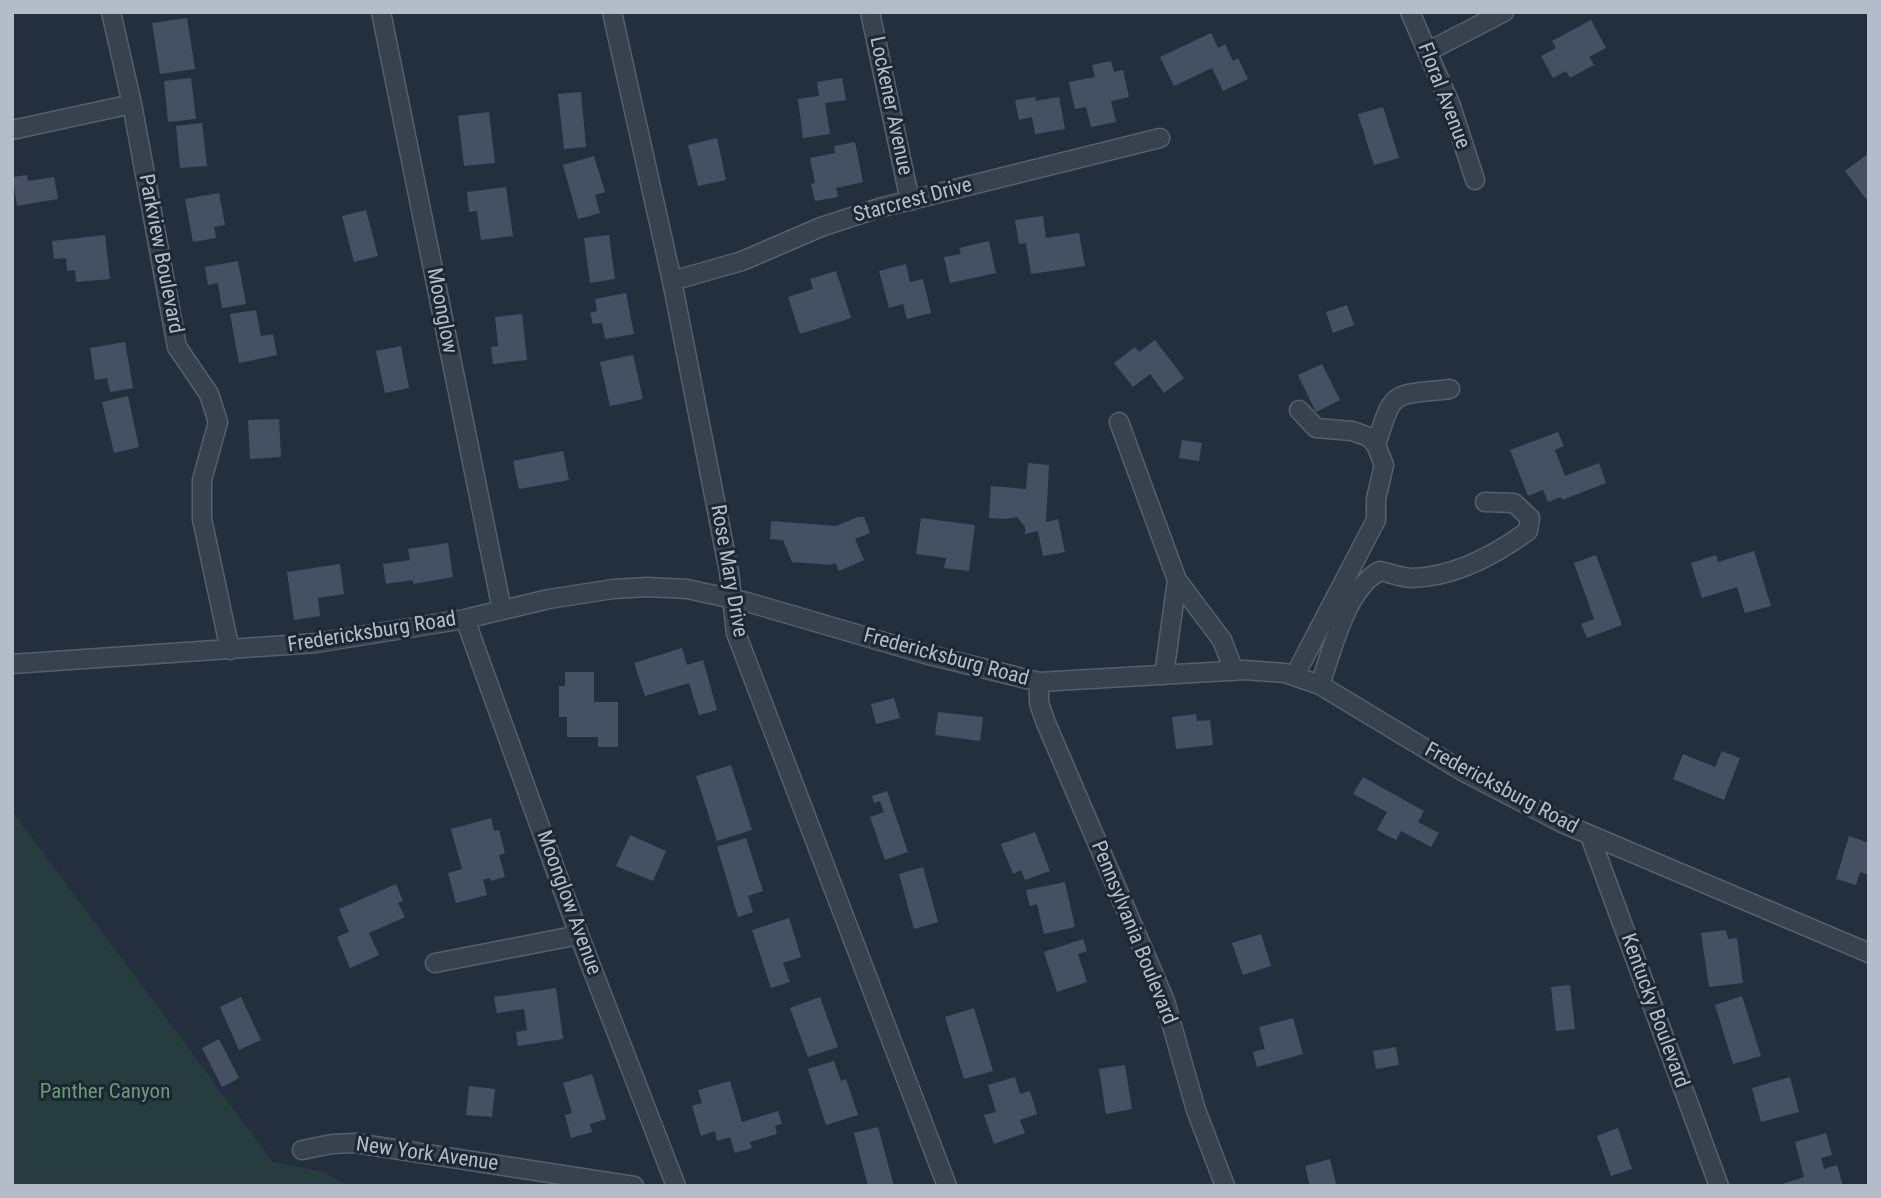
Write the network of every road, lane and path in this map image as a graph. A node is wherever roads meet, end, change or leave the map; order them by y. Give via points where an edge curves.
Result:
1 (111, 12) edge
2 (381, 12) edge
3 (612, 12) edge
4 (870, 12) edge
5 (1410, 12) edge
6 (1504, 12) edge
7 (1427, 52) junction
8 (132, 104) junction
9 (12, 130) edge
10 (1160, 138) dead end
11 (1475, 180) dead end
12 (910, 201) junction
13 (672, 281) junction
14 (1450, 389) dead end
15 (1299, 410) dead end
16 (1119, 422) dead end
17 (1376, 445) junction
18 (1485, 502) dead end
19 (1177, 580) junction
20 (732, 599) junction
21 (502, 610) junction
22 (465, 619) junction
23 (230, 650) junction
24 (12, 664) edge
25 (1234, 671) junction
26 (1164, 675) junction
27 (1295, 675) junction
28 (1039, 682) junction
29 (1320, 685) junction
30 (1590, 836) junction
31 (579, 935) junction
32 (1869, 953) edge
33 (435, 963) dead end
34 (302, 1150) dead end
35 (634, 1186) edge
36 (676, 1186) edge
37 (947, 1186) edge
38 (1225, 1186) edge
39 (1719, 1186) edge

1 - 8 street, Parkview Boulevard
2 - 21 street, Moonglow
3 - 13 street, Rose Mary Drive
4 - 12 street, Lockener Avenue
5 - 7 street, Floral Avenue
6 - 7 street
7 - 11 street, Floral Avenue via 1451,106
8 - 9 street
8 - 23 street, Parkview Boulevard via 177,347 209,394 218,422 202,481 202,519
10 - 12 street, Starcrest Drive
12 - 13 street, Starcrest Drive via 821,227 742,261
13 - 20 street, Rose Mary Drive
14 - 17 street via 1393,400
15 - 17 street via 1316,428 1352,431
16 - 19 street
17 - 27 street via 1384,465 1376,520
18 - 29 street via 1514,503 1530,518 1528,531 1506,547 1446,574 1410,578 1380,571 1368,576 1356,592
19 - 25 street via 1222,640
19 - 26 street
20 - 21 street, Fredericksburg Road via 687,589 635,587 549,598
20 - 28 street, Fredericksburg Road
20 - 37 street, Rose Mary Drive via 736,633
21 - 22 street, Fredericksburg Road
22 - 23 street, Fredericksburg Road via 316,643
22 - 31 street, Moonglow Avenue
23 - 24 street, Fredericksburg Road
25 - 26 street, Fredericksburg Road
25 - 27 street, Fredericksburg Road
26 - 28 street, Fredericksburg Road
27 - 29 street, Fredericksburg Road
28 - 38 street, Pennsylvania Boulevard via 1045,723 1165,1001 1196,1110
29 - 30 street, Fredericksburg Road via 1464,772
30 - 32 street, Fredericksburg Road
30 - 39 street, Kentucky Boulevard
31 - 33 street
31 - 36 street, Moonglow Avenue
34 - 35 street, New York Avenue via 355,1143

